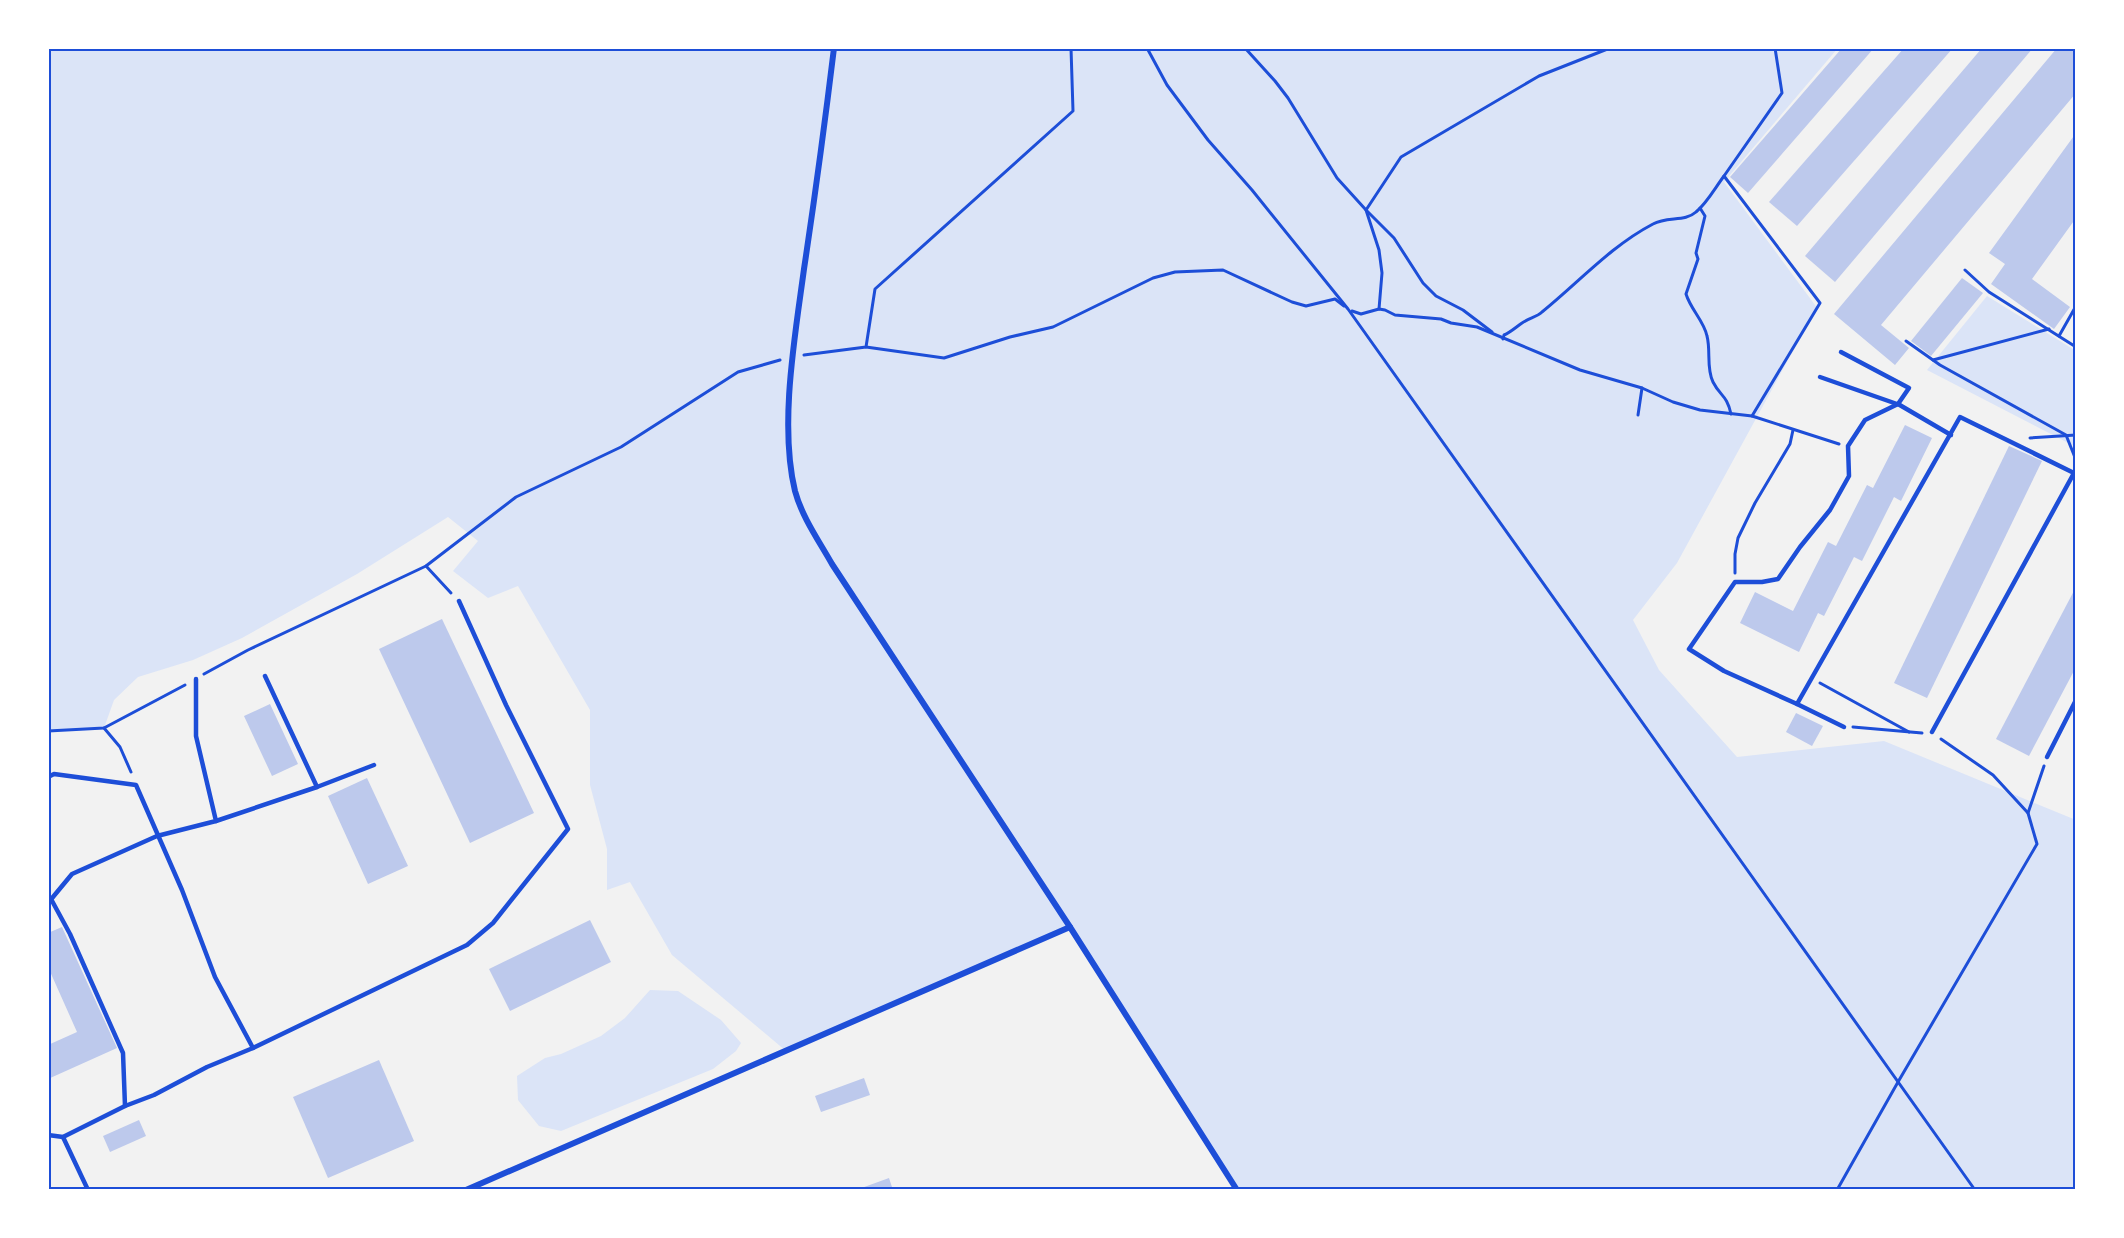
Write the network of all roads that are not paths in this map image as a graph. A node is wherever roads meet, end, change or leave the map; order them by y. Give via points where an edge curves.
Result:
1 (834, 48) edge
2 (1841, 352) dead end
3 (1820, 377) dead end
4 (1898, 404) junction
5 (1951, 435) junction
6 (2075, 473) edge
7 (459, 601) road end
8 (265, 675) dead end
9 (196, 679) road end
10 (2076, 700) edge
11 (1797, 704) junction
12 (1844, 727) road end
13 (1932, 732) road end
14 (2047, 757) road end
15 (374, 765) dead end
16 (48, 777) edge
17 (317, 787) junction
18 (216, 821) junction
19 (157, 836) junction
20 (50, 901) edge
21 (1070, 927) junction
22 (253, 1048) junction
23 (125, 1106) junction
24 (48, 1135) edge
25 (63, 1137) junction
26 (88, 1190) edge
27 (466, 1190) edge
28 (1237, 1190) edge

1 - 21 street via 792,357 789,411 795,493 838,574
2 - 4 lane via 1910,388
3 - 4 lane
4 - 5 lane
4 - 11 lane via 1865,420 1848,446 1849,476 1830,510 1778,579 1735,582 1689,649 1724,671
5 - 6 lane via 1960,417
5 - 11 lane
6 - 13 lane
7 - 22 lane via 568,829 493,923 467,945
8 - 17 lane
9 - 18 lane via 196,736
10 - 14 lane
11 - 12 lane
15 - 17 lane
16 - 19 lane via 54,774 136,784
17 - 18 lane
18 - 19 lane
19 - 20 lane via 72,874
19 - 22 lane via 215,977
20 - 23 lane via 70,934 123,1053
21 - 27 street
21 - 28 street
22 - 23 lane
23 - 25 lane
24 - 25 lane
25 - 26 lane

